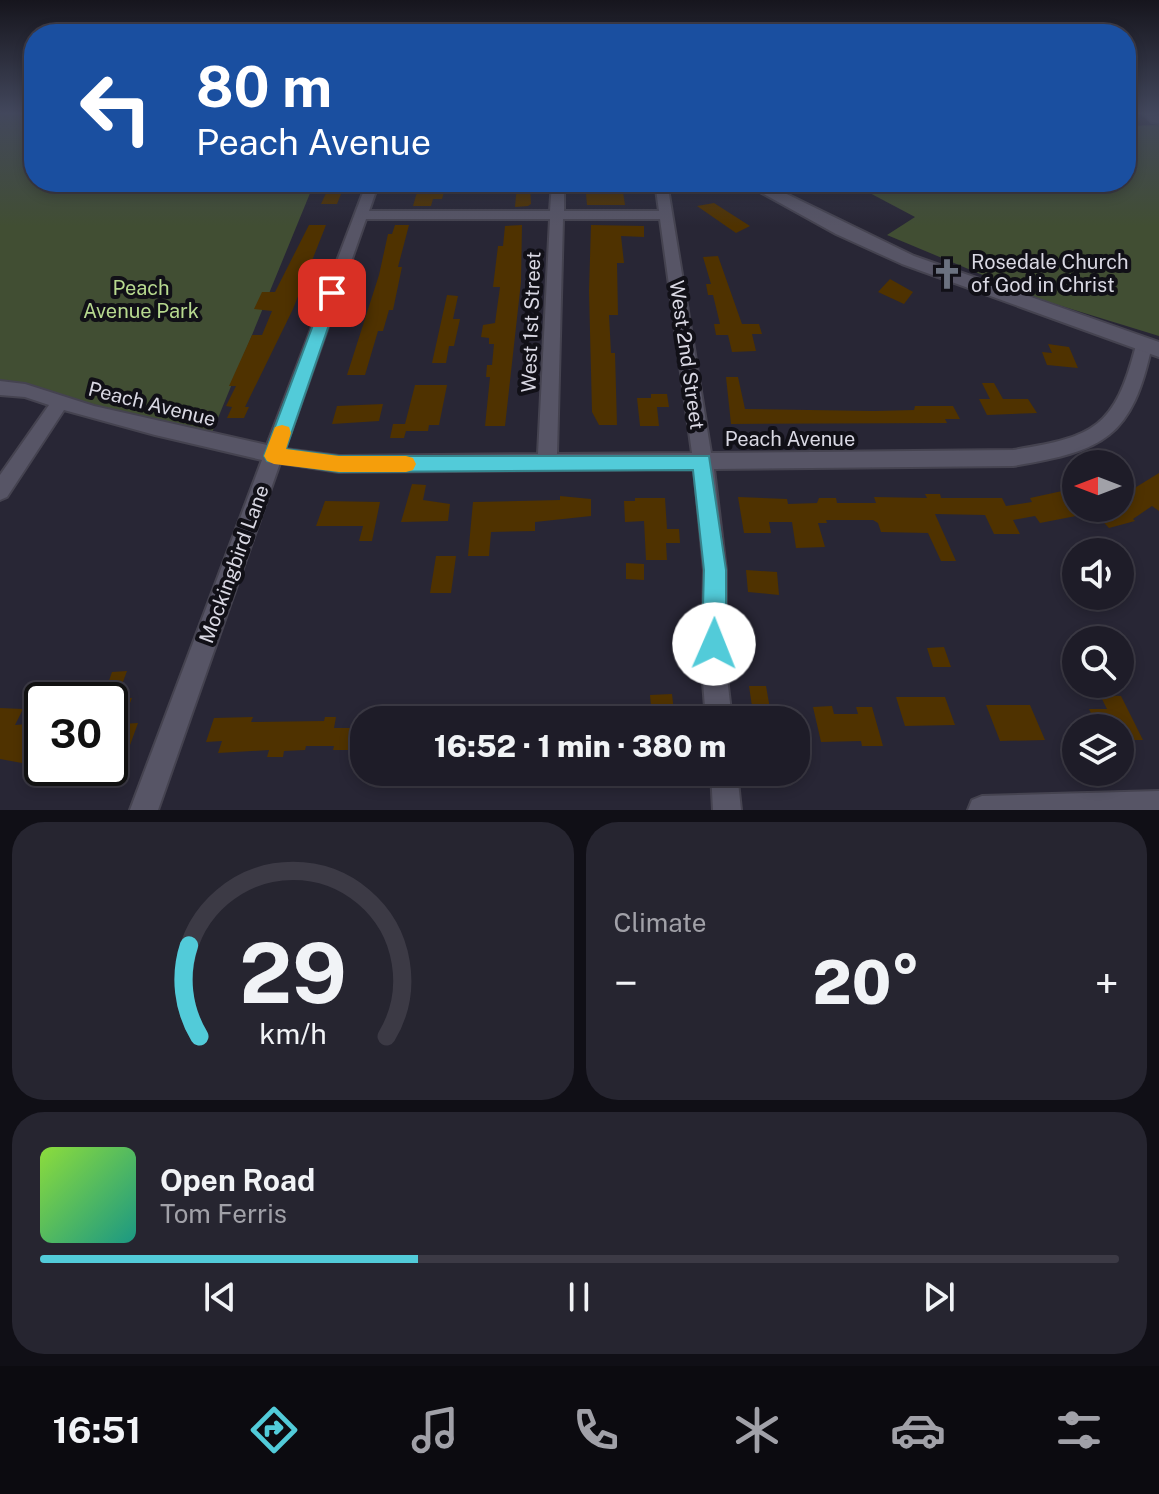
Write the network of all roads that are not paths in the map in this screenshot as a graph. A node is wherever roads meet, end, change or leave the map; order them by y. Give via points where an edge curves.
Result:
1 (369, 192) edge
2 (558, 192) edge
3 (663, 192) edge
4 (769, 192) edge
5 (361, 215) junction
6 (557, 215) junction
7 (666, 215) junction
8 (1151, 348) edge
9 (0, 388) edge
10 (60, 402) junction
11 (274, 456) junction
12 (702, 462) junction
13 (547, 464) junction
14 (0, 491) edge
15 (718, 706) edge
16 (725, 786) edge
17 (1159, 805) edge
18 (144, 810) edge
19 (727, 810) edge
20 (982, 810) edge

1 - 5 street, Mockingbird Lane
2 - 6 street, West 1st Street
3 - 7 street, West 2nd Street
4 - 8 street via 908,260
5 - 6 street
5 - 11 street, Mockingbird Lane
6 - 7 street
6 - 13 street, West 1st Street
7 - 12 street, West 2nd Street
8 - 12 street, Peach Avenue via 1120,413 1089,442 1053,452 973,460
9 - 10 street, Peach Avenue via 32,391
10 - 11 street, Peach Avenue
10 - 14 street
11 - 13 street, Peach Avenue via 339,464
11 - 18 street, Mockingbird Lane
12 - 13 street, Peach Avenue
12 - 15 street, West 2nd Street via 715,570
16 - 19 street
17 - 20 street

